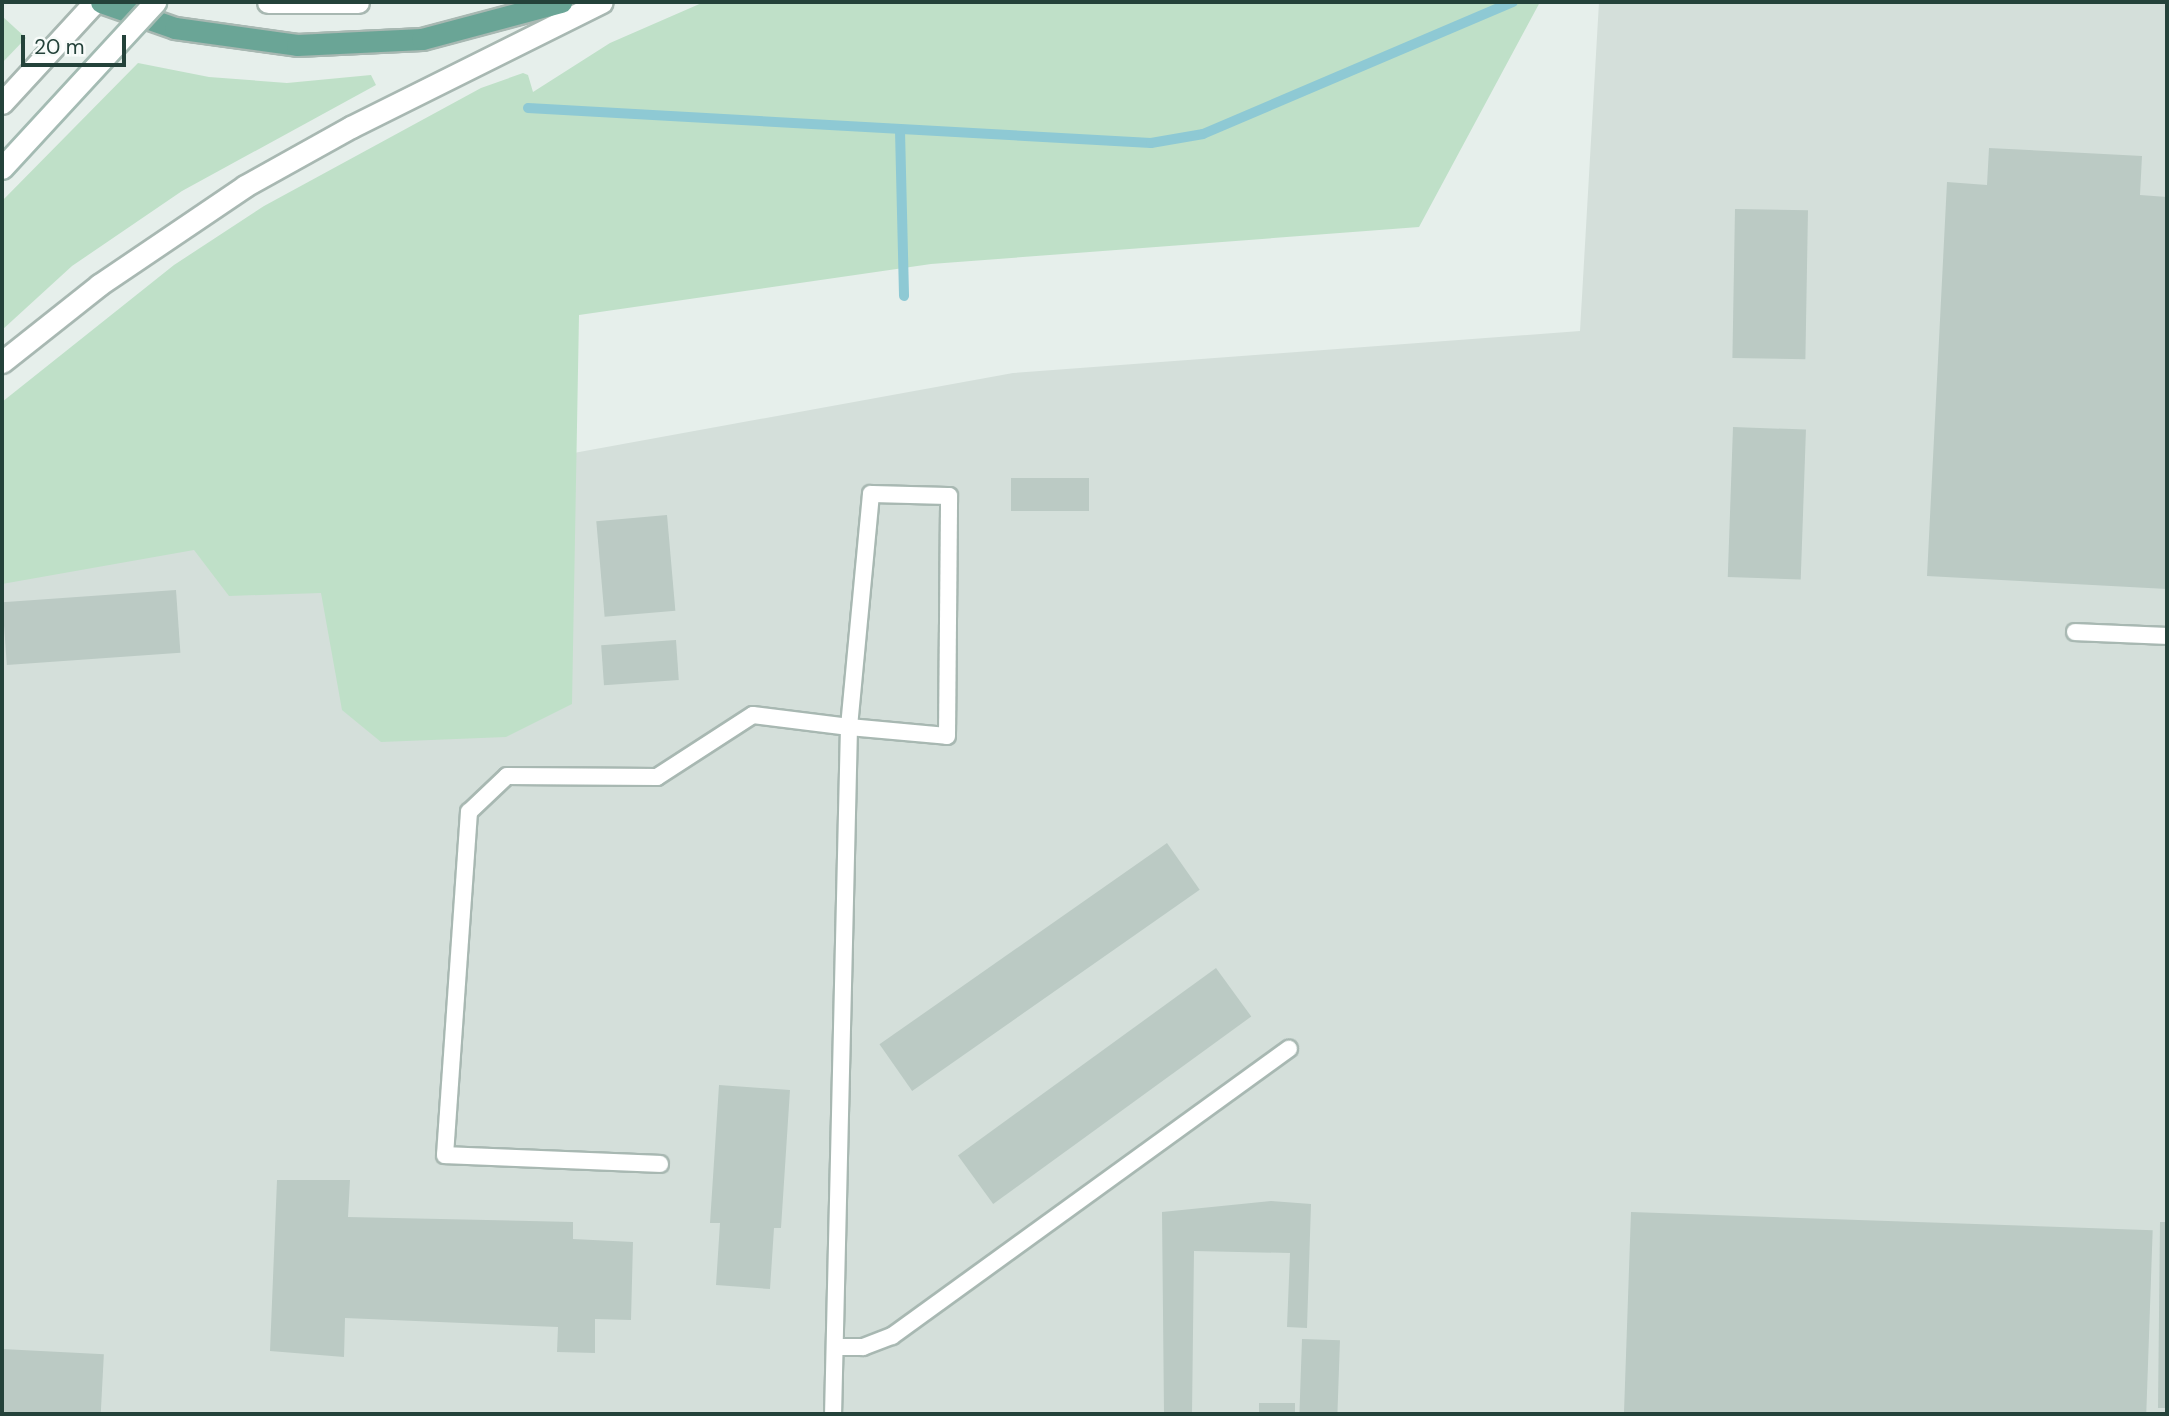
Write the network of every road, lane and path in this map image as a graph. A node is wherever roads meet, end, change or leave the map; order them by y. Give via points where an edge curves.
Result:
1 (95, 2) edge
2 (102, 2) edge
3 (155, 2) edge
4 (268, 2) edge
5 (358, 2) edge
6 (561, 2) edge
7 (602, 2) edge
8 (2, 103) edge
9 (2, 168) edge
10 (2, 362) edge
11 (2075, 632) dead end
12 (2167, 636) edge
13 (849, 727) junction
14 (1289, 1049) dead end
15 (660, 1164) dead end
16 (835, 1347) junction
17 (833, 1414) edge

1 - 8 main road
2 - 6 main road via 175,28 297,45 422,39
3 - 9 main road, bridge
4 - 5 main road
7 - 10 main road via 351,127 245,187 99,285
11 - 12 lane
13 - 13 lane via 947,736 949,496 872,494
13 - 15 lane via 753,715 657,777 507,776 470,812 445,1155
13 - 16 lane
14 - 16 lane via 892,1336 863,1346
16 - 17 lane

